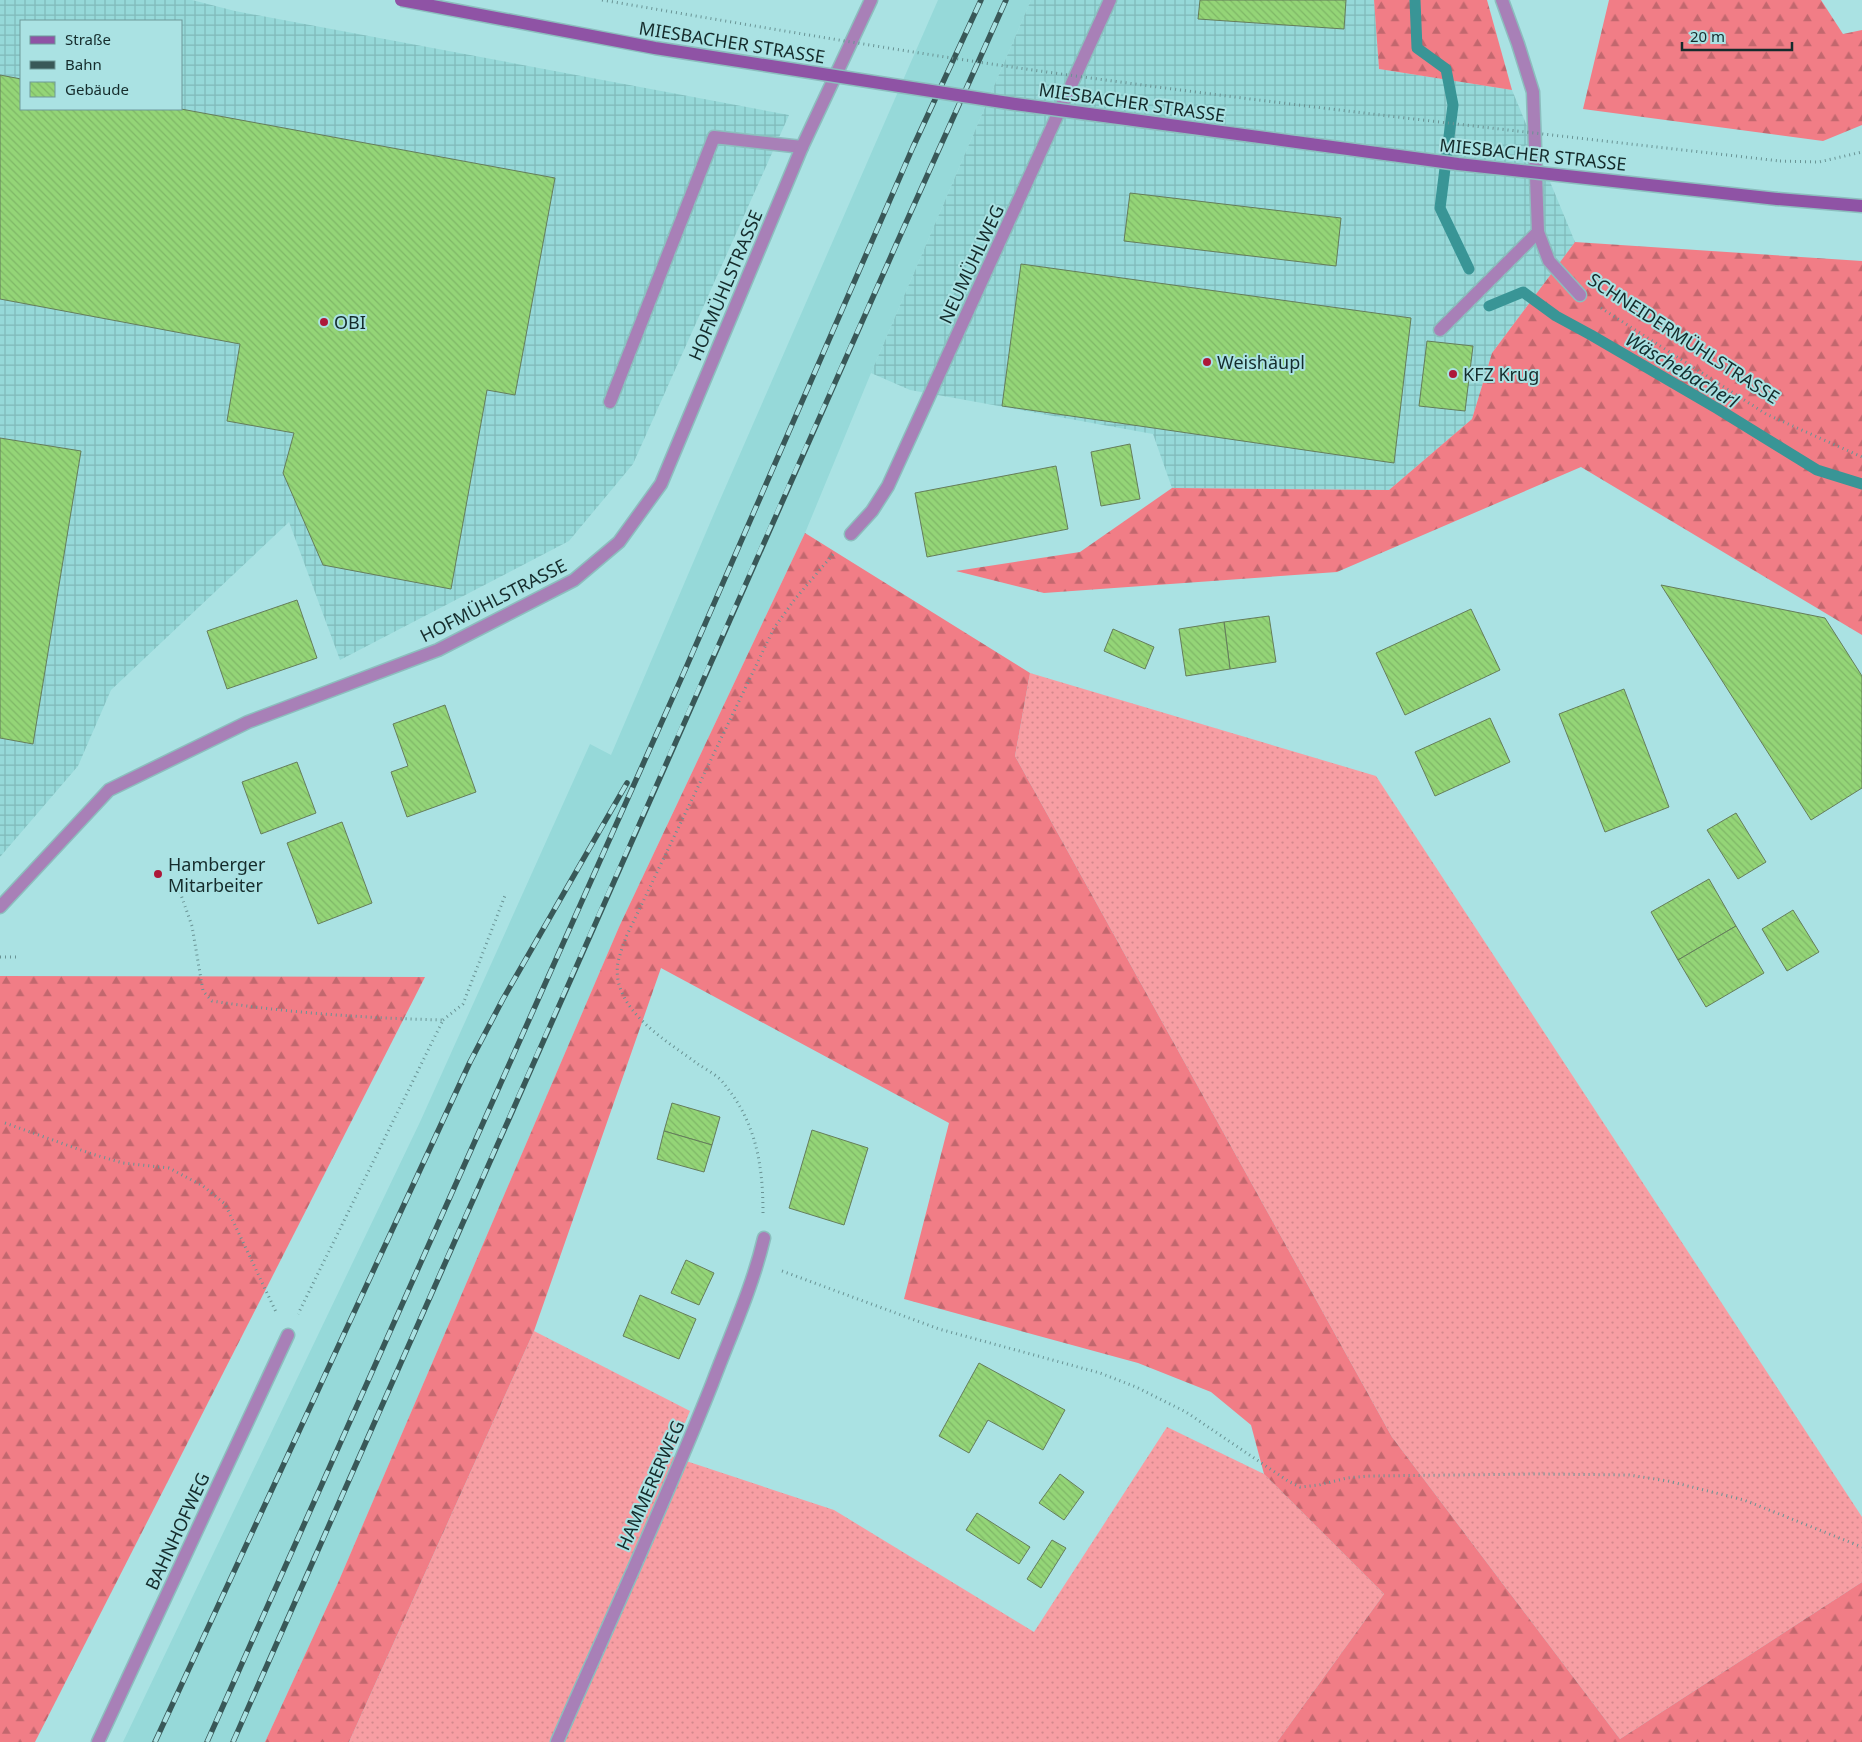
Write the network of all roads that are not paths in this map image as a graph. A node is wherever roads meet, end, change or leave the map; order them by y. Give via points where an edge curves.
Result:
1 (401, 0) edge
2 (871, 0) edge
3 (1110, 0) edge
4 (1502, 0) edge
5 (802, 147) junction
6 (1862, 206) edge
7 (1538, 232) junction
8 (1580, 294) road end
9 (1440, 330) dead end
10 (610, 402) dead end
11 (851, 534) road end
12 (0, 907) edge
13 (764, 1238) road end
14 (288, 1335) road end
15 (98, 1742) edge
16 (557, 1742) edge

1 - 6 main road, MIESBACHER STRASSE, bridge via 654,48 1015,104 1458,164
2 - 5 street, HOFMÜHLSTRASSE
3 - 11 street, NEUMÜHLWEG via 888,486 872,511
4 - 7 street, SCHNEIDERMÜHLSTRASSE via 1533,92
5 - 10 street via 714,136
5 - 12 street, HOFMÜHLSTRASSE via 661,484 619,542 574,580 438,650 248,722 109,790
7 - 8 street, SCHNEIDERMÜHLSTRASSE via 1548,261
7 - 9 street
13 - 16 street, HAMMERERWEG via 758,1263 694,1431
14 - 15 street, BAHNHOFWEG

